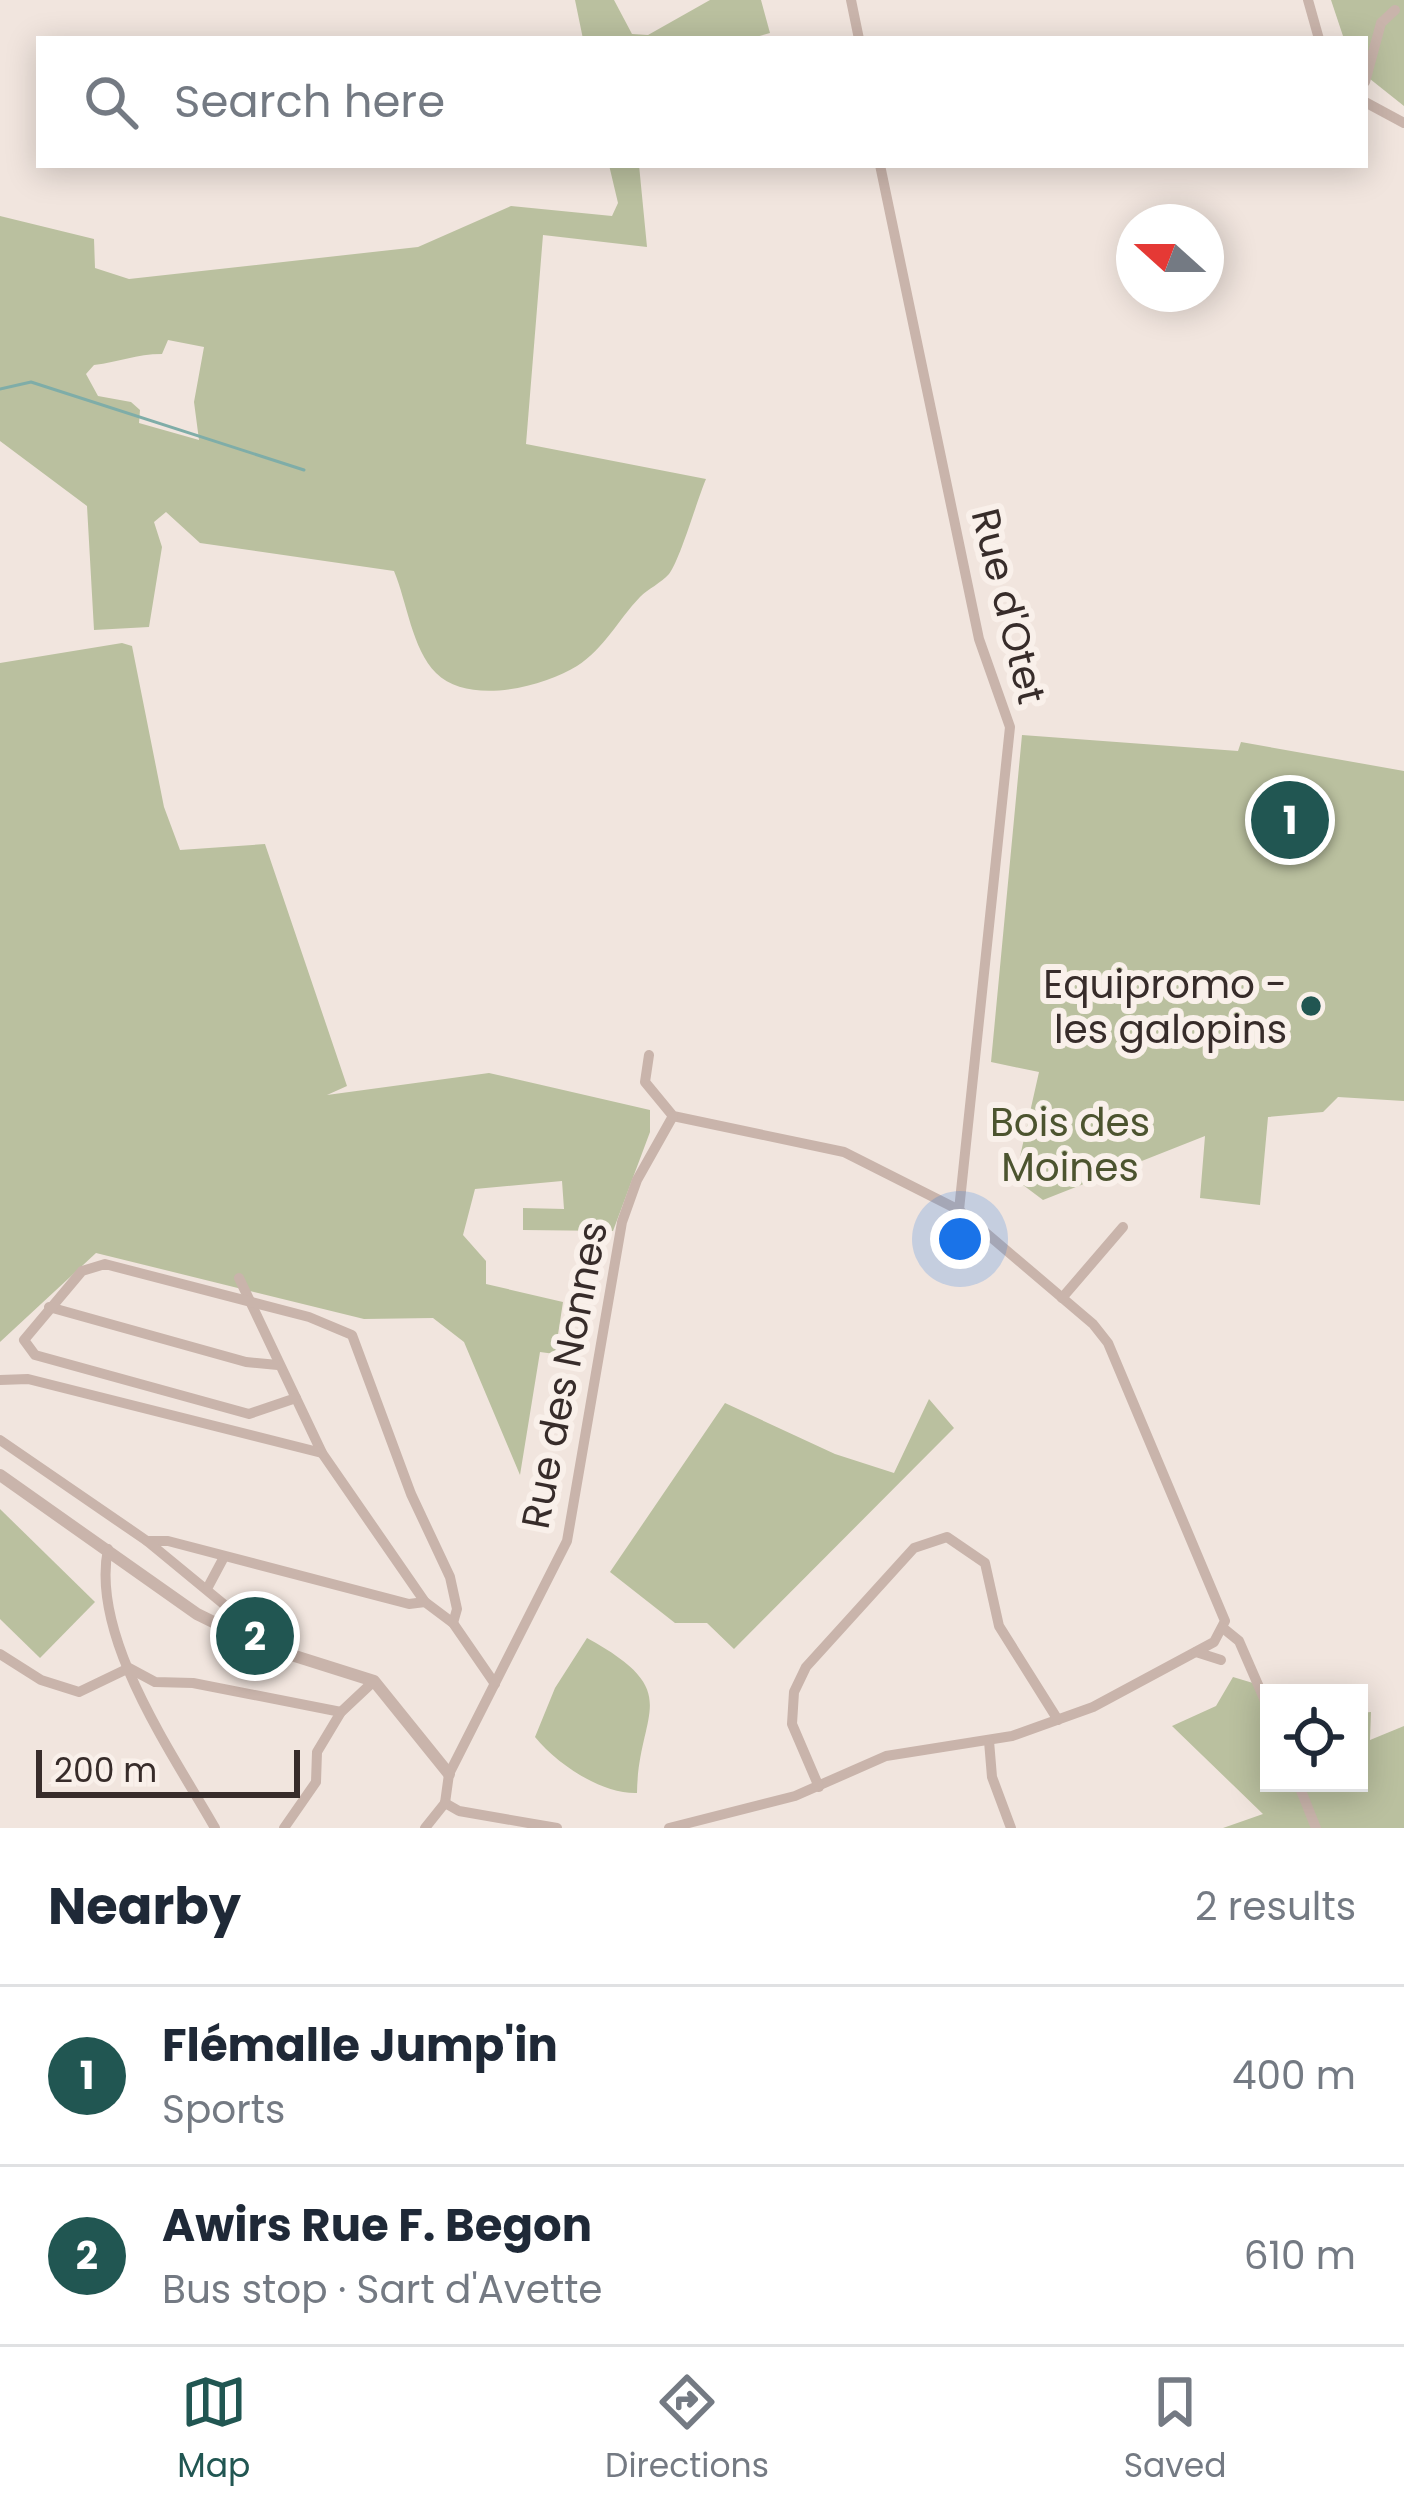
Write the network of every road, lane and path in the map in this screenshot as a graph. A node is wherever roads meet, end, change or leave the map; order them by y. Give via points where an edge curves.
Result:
1 (851, 0) edge
2 (1308, 0) edge
3 (1394, 10) dead end
4 (858, 36) edge
5 (1318, 36) edge
6 (1368, 71) edge
7 (1368, 104) edge
8 (1404, 123) edge
9 (881, 168) edge
10 (649, 1054) dead end
11 (673, 1117) junction
12 (959, 1210) junction
13 (1123, 1227) dead end
14 (239, 1278) dead end
15 (1062, 1298) junction
16 (250, 1304) junction
17 (49, 1307) junction
18 (278, 1365) junction
19 (0, 1379) edge
20 (296, 1398) junction
21 (0, 1440) edge
22 (322, 1453) junction
23 (0, 1475) edge
24 (147, 1541) junction
25 (108, 1549) junction
26 (224, 1557) junction
27 (208, 1587) junction
28 (425, 1602) junction
29 (241, 1614) junction
30 (453, 1623) junction
31 (1223, 1628) junction
32 (233, 1633) junction
33 (284, 1652) junction
34 (1196, 1652) junction
35 (0, 1654) edge
36 (1221, 1660) dead end
37 (129, 1668) junction
38 (374, 1681) junction
39 (495, 1684) junction
40 (1260, 1688) edge
41 (341, 1712) junction
42 (1058, 1720) junction
43 (989, 1741) junction
44 (449, 1774) junction
45 (819, 1786) junction
46 (1302, 1792) edge
47 (445, 1803) junction
48 (459, 1811) junction
49 (215, 1828) edge
50 (284, 1828) edge
51 (425, 1828) edge
52 (456, 1828) edge
53 (556, 1828) edge
54 (669, 1828) edge
55 (1011, 1828) edge
56 (1316, 1828) edge

1 - 4 street
2 - 5 street
3 - 6 street via 1381,23
7 - 8 street
9 - 12 street, Rue d'Otet via 979,639 1010,727
10 - 11 street via 645,1082
11 - 12 street via 844,1152
11 - 39 street, Rue des Nonnes via 622,1222 567,1541
12 - 15 street
13 - 15 street
14 - 16 street
15 - 31 street via 1108,1343
16 - 17 street via 105,1264 82,1271
16 - 18 street
16 - 30 street via 352,1335 450,1577
17 - 18 street
17 - 20 street via 24,1340 35,1355 249,1414
18 - 20 street
19 - 22 street via 28,1379
20 - 22 street
21 - 24 street
22 - 28 street
23 - 25 street
24 - 26 street
24 - 27 street
25 - 32 street
25 - 37 street via 104,1570
26 - 27 street
26 - 28 street
27 - 29 street
28 - 30 street
29 - 32 street
29 - 33 street
30 - 39 street
31 - 34 street
31 - 40 street via 1239,1641
32 - 33 street
33 - 38 street
34 - 36 street
34 - 42 street
35 - 37 street via 79,1692
37 - 41 street via 155,1682
37 - 49 street
38 - 41 street
38 - 44 street
39 - 44 street, Rue des Nonnes
41 - 50 street via 317,1752 316,1782
42 - 43 street
42 - 45 street via 999,1626 985,1563 947,1537 914,1548 806,1666 792,1724
43 - 45 street via 903,1751
43 - 55 street
44 - 47 street, Rue des Nonnes
45 - 54 street
46 - 56 street
47 - 48 street
47 - 51 street
48 - 52 street
48 - 53 street

